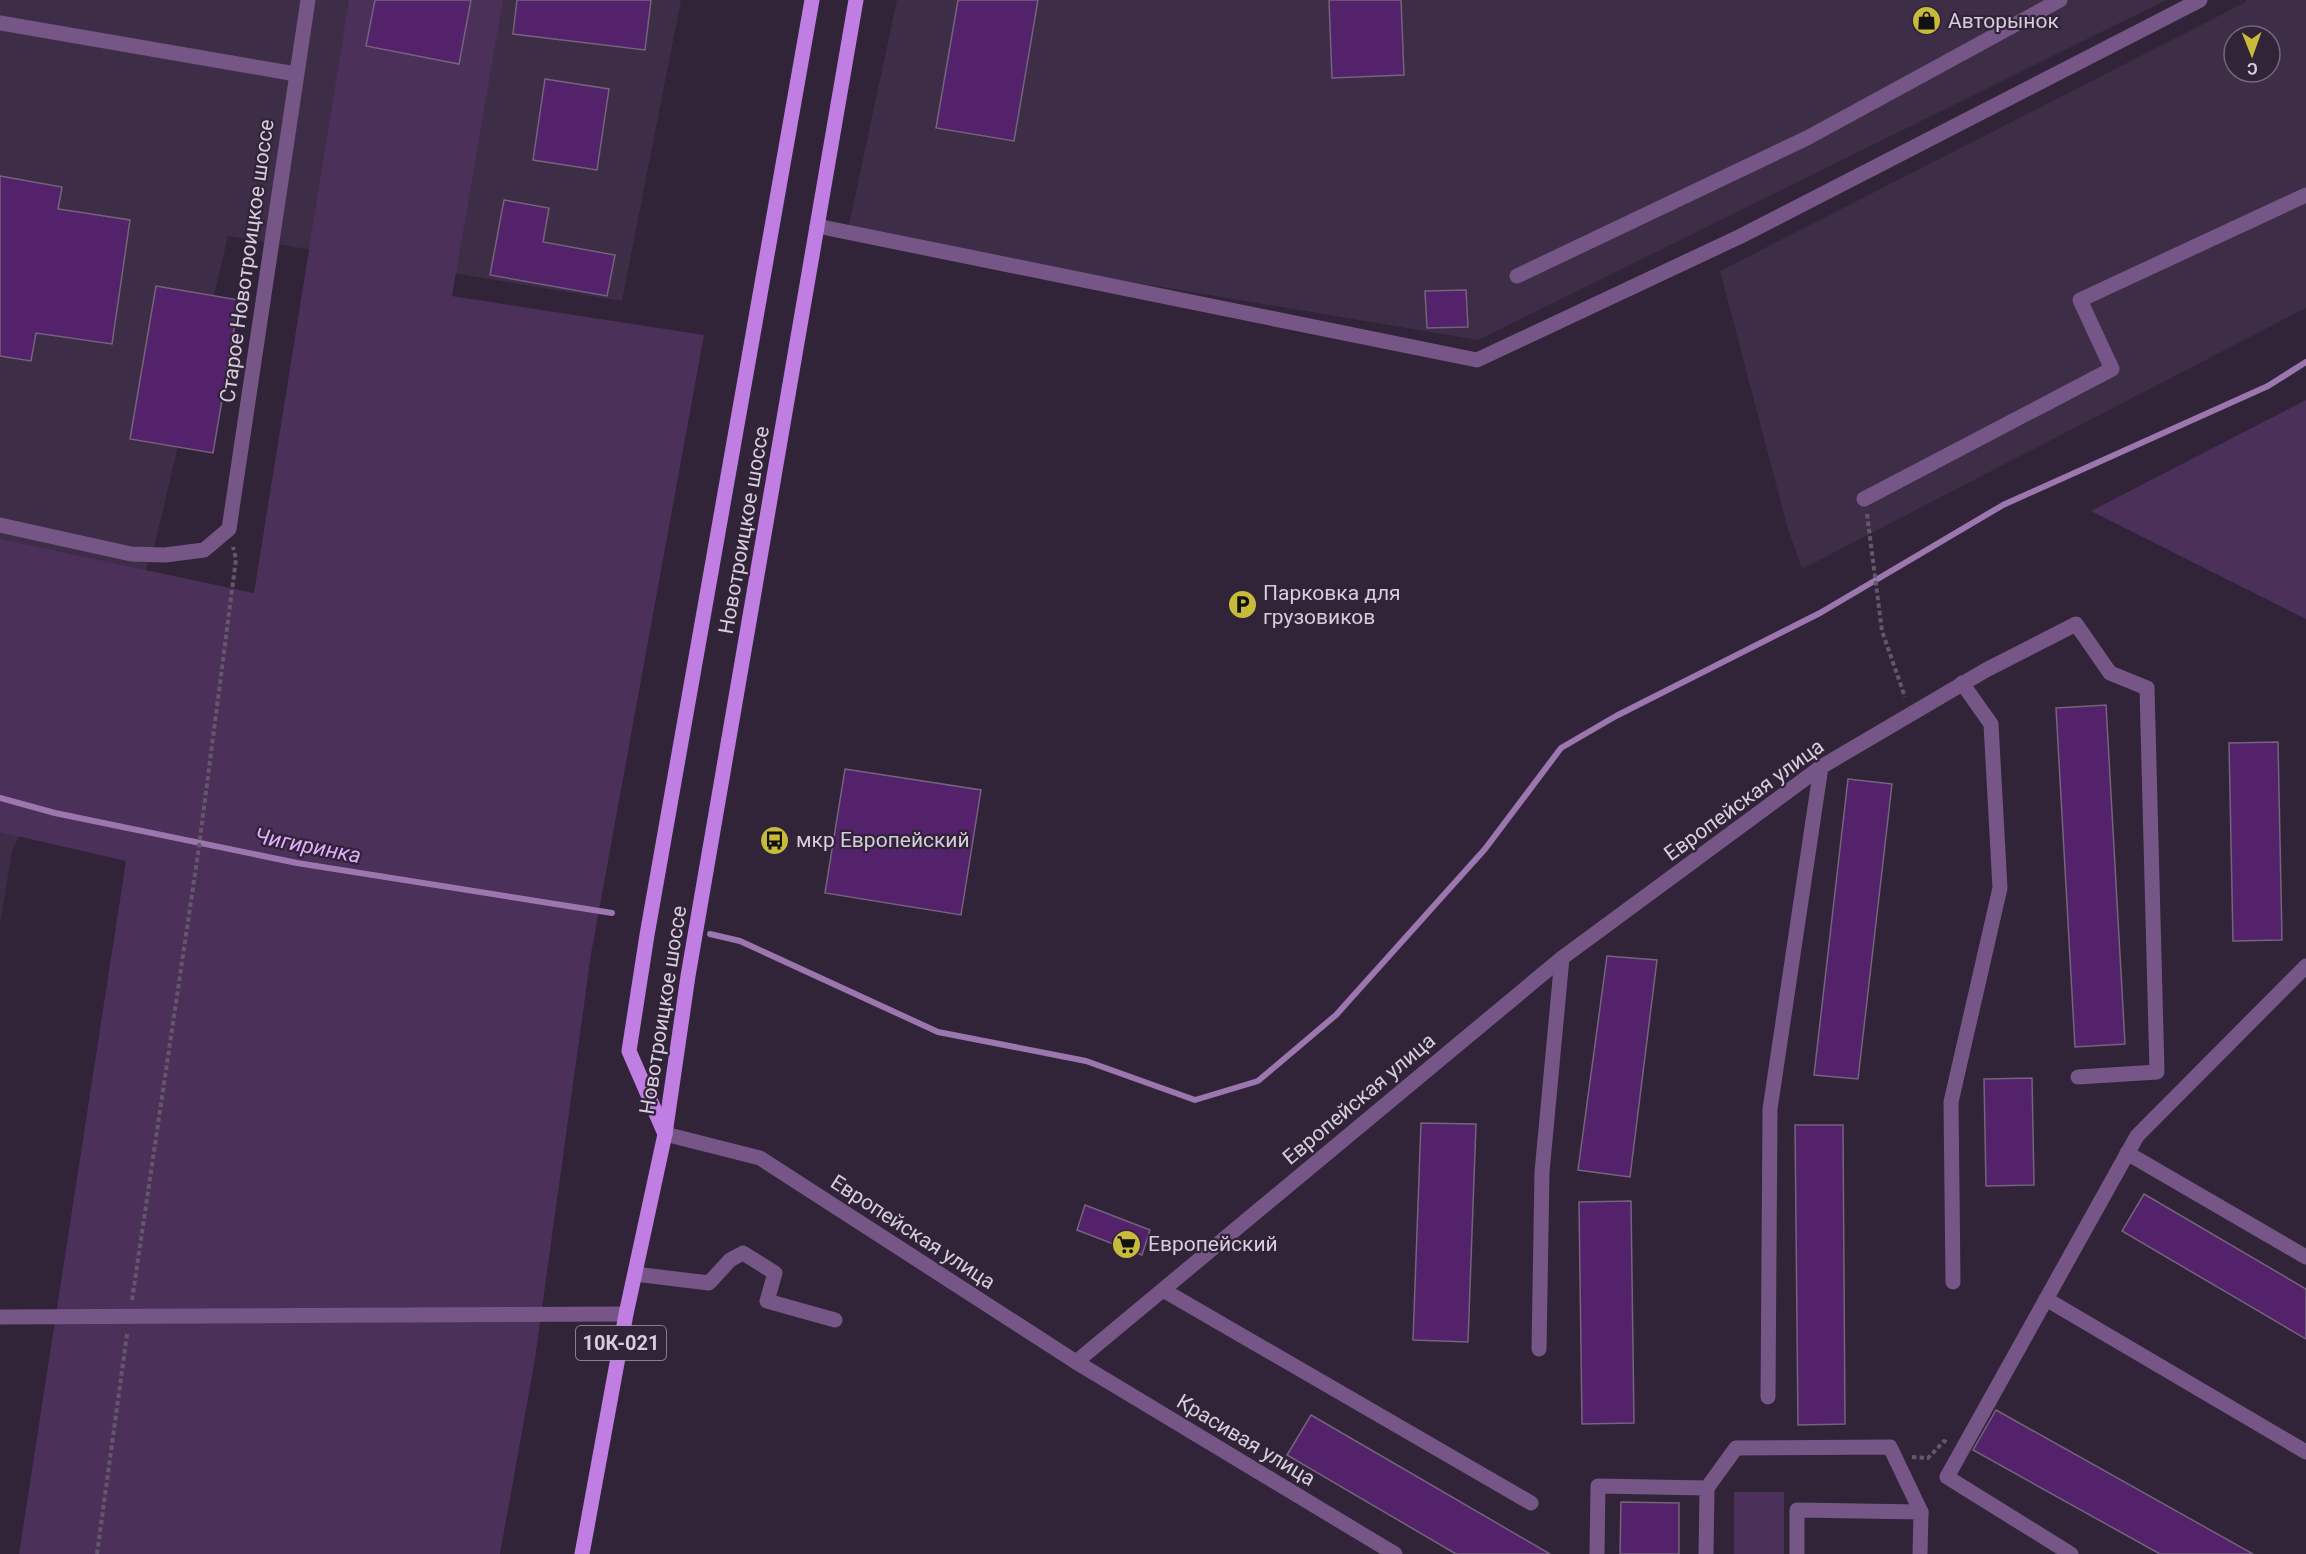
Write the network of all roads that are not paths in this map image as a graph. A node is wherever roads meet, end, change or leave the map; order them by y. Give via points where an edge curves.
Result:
1 (308, 0) edge
2 (812, 0) edge
3 (856, 0) edge
4 (2060, 0) edge
5 (2200, 0) edge
6 (0, 22) edge
7 (296, 74) junction
8 (2306, 195) edge
9 (817, 226) junction
10 (1517, 276) dead end
11 (1864, 499) road end
12 (0, 525) edge
13 (1962, 683) junction
14 (1821, 767) junction
15 (1562, 958) junction
16 (2306, 966) edge
17 (2078, 1077) dead end
18 (665, 1134) junction
19 (2127, 1153) junction
20 (2306, 1257) edge
21 (635, 1274) junction
22 (1953, 1282) dead end
23 (1163, 1290) junction
24 (2046, 1299) junction
25 (626, 1314) junction
26 (0, 1317) edge
27 (835, 1320) dead end
28 (1539, 1349) dead end
29 (1076, 1362) junction
30 (1768, 1397) dead end
31 (2306, 1452) edge
32 (1707, 1488) junction
33 (1531, 1503) dead end
34 (1921, 1512) junction
35 (582, 1554) edge
36 (1395, 1554) edge
37 (1597, 1554) edge
38 (1706, 1554) edge
39 (1797, 1554) edge
40 (1920, 1554) edge
41 (2071, 1554) edge

1 - 7 street, Старое Новотроицкое шоссе
2 - 18 main road, Новотроицкое шоссе via 629,1051
3 - 9 main road, Новотроицкое шоссе
4 - 10 street via 1807,138
5 - 9 street via 1740,236 1477,360
6 - 7 street
7 - 12 street, Старое Новотроицкое шоссе via 229,529 204,550 165,555 131,554
8 - 11 street via 2080,300 2112,369
9 - 18 main road, Новотроицкое шоссе via 690,965
13 - 14 street, Европейская улица
13 - 17 street, Европейская улица via 2076,624 2110,673 2147,688 2157,1072
13 - 22 street via 1991,724 2000,888 1951,1102
14 - 15 street, Европейская улица
14 - 30 street via 1770,1109
15 - 23 street, Европейская улица
15 - 28 street via 1542,1172
16 - 19 street via 2136,1136
18 - 21 main road, 10К-021
18 - 29 street, Европейская улица via 760,1158
19 - 20 street
19 - 24 street
21 - 25 main road, 10К-021
21 - 27 street via 709,1283 730,1260 743,1253 775,1273 766,1301
23 - 29 street, Европейская улица
23 - 33 street
24 - 31 street
24 - 41 street via 1947,1477
25 - 26 street
25 - 35 main road, 10К-021
29 - 36 street, Красивая улица
32 - 34 street via 1736,1448 1890,1447
32 - 37 street via 1598,1486
32 - 38 street
34 - 39 street via 1797,1510
34 - 40 street

